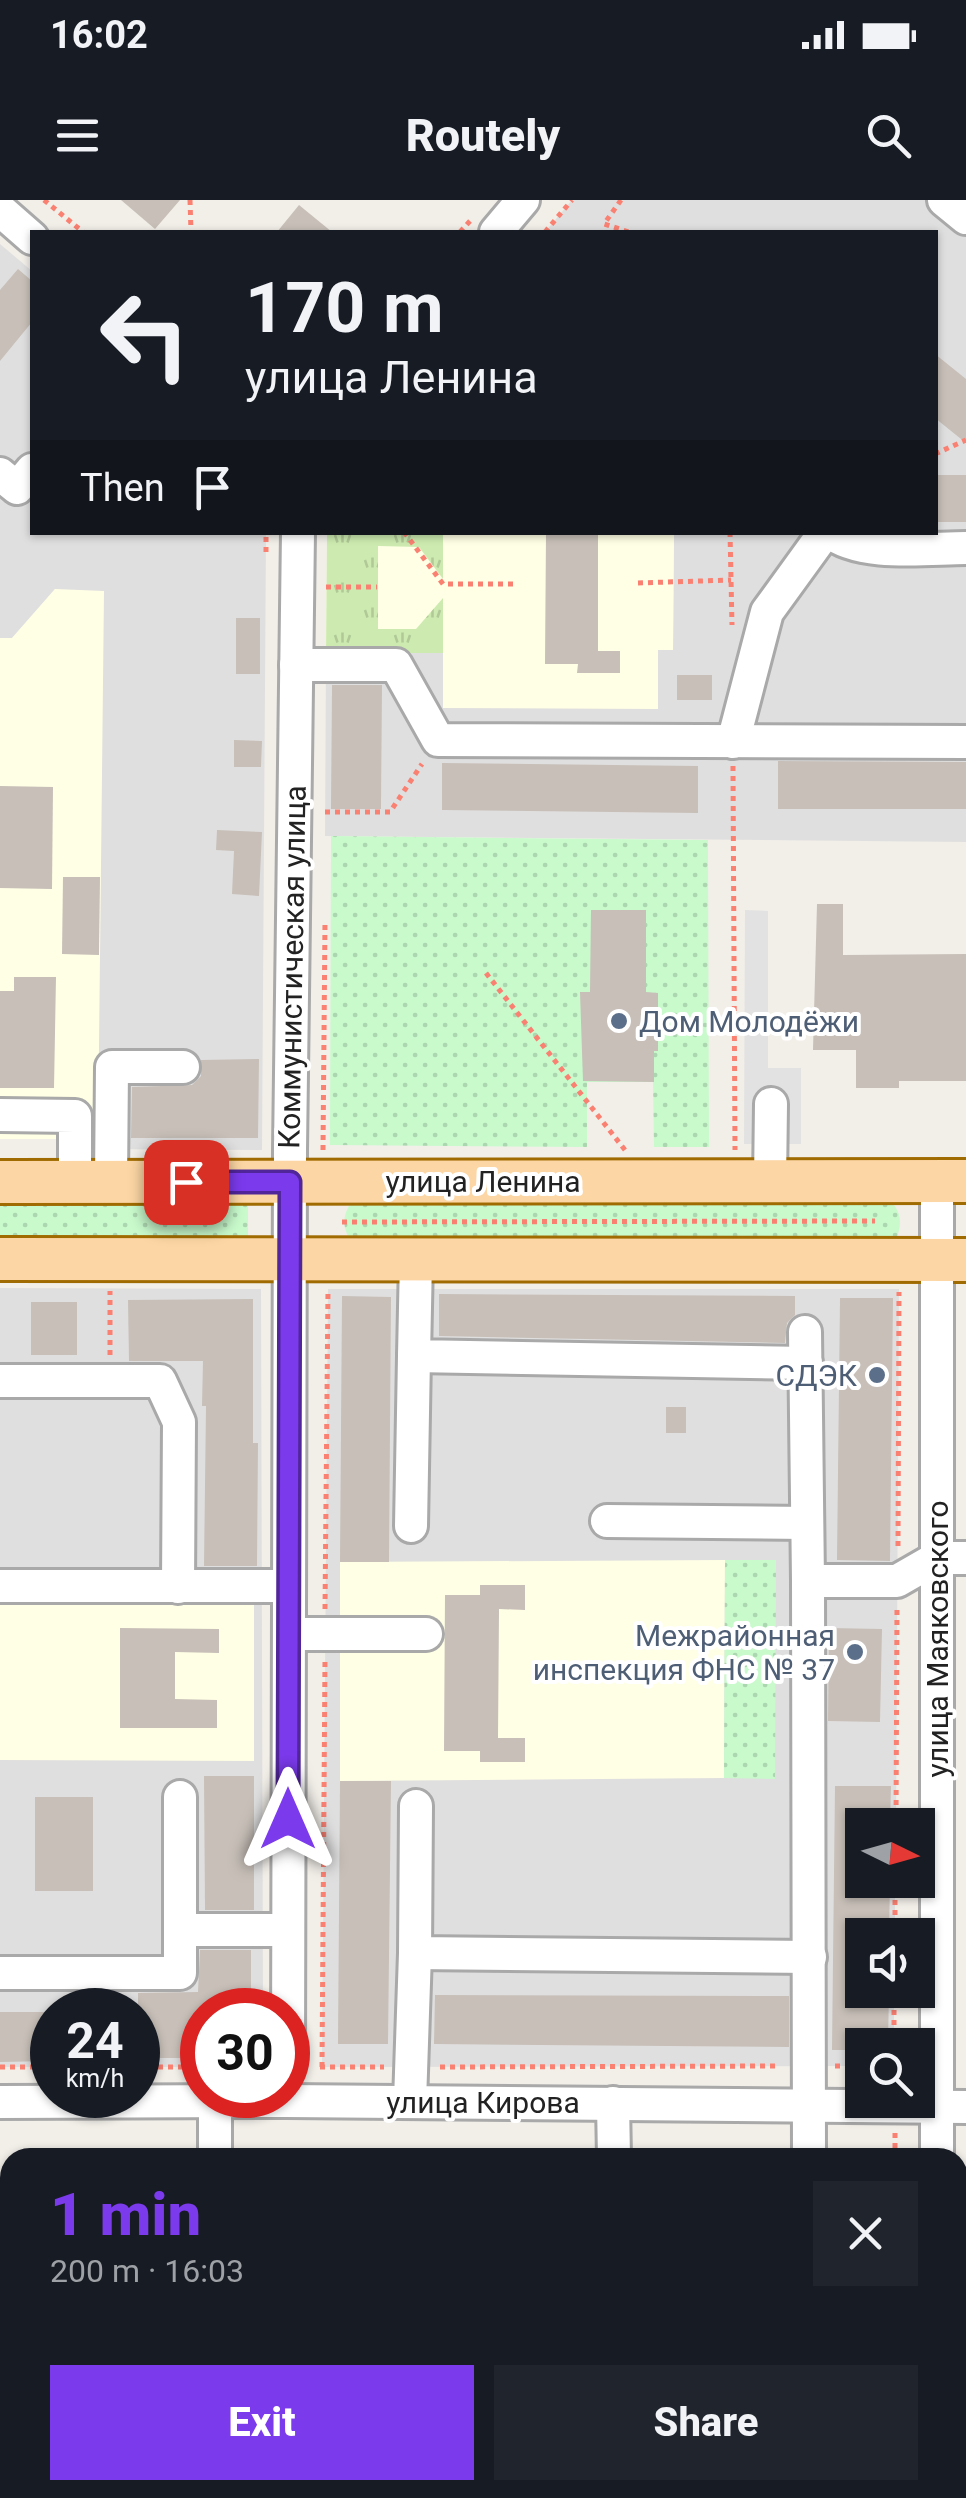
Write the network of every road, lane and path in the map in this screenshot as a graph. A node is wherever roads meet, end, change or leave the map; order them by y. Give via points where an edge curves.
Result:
1 (44, 200) edge
2 (190, 200) edge
3 (524, 200) edge
4 (572, 200) edge
5 (621, 200) edge
6 (944, 200) edge
7 (0, 210) edge
8 (966, 218) edge
9 (81, 230) edge
10 (191, 230) edge
11 (498, 230) edge
12 (547, 230) edge
13 (623, 230) edge
14 (30, 236) edge
15 (966, 440) edge
16 (938, 453) edge
17 (30, 472) edge
18 (0, 474) edge
19 (298, 535) edge
20 (406, 535) edge
21 (841, 535) edge
22 (890, 540) edge
23 (966, 548) edge
24 (731, 580) dead end
25 (514, 584) dead end
26 (638, 584) dead end
27 (377, 587) dead end
28 (326, 604) dead end
29 (296, 665) junction
30 (438, 740) junction
31 (733, 742) junction
32 (966, 742) edge
33 (325, 794) dead end
34 (325, 812) junction
35 (325, 824) dead end
36 (324, 914) dead end
37 (486, 973) dead end
38 (182, 1067) dead end
39 (772, 1104) dead end
40 (0, 1115) edge
41 (610, 1152) dead end
42 (736, 1153) dead end
43 (0, 1182) edge
44 (93, 1182) junction
45 (290, 1182) junction
46 (345, 1182) junction
47 (541, 1182) junction
48 (770, 1182) junction
49 (952, 1182) edge
50 (515, 1222) junction
51 (0, 1259) edge
52 (290, 1259) junction
53 (416, 1260) junction
54 (490, 1260) junction
55 (875, 1260) junction
56 (952, 1260) edge
57 (110, 1288) dead end
58 (328, 1289) dead end
59 (414, 1356) junction
60 (110, 1381) junction
61 (0, 1382) edge
62 (606, 1520) dead end
63 (808, 1523) junction
64 (411, 1526) dead end
65 (952, 1558) edge
66 (808, 1581) junction
67 (0, 1586) edge
68 (288, 1586) junction
69 (178, 1587) junction
70 (289, 1634) junction
71 (325, 1634) junction
72 (426, 1634) dead end
73 (180, 1798) dead end
74 (416, 1806) dead end
75 (952, 1819) edge
76 (180, 1930) junction
77 (288, 1930) junction
78 (415, 1953) junction
79 (810, 1957) junction
80 (0, 1972) edge
81 (288, 1988) edge
82 (810, 2066) junction
83 (845, 2066) edge
84 (0, 2067) edge
85 (30, 2067) edge
86 (412, 2067) junction
87 (310, 2099) edge
88 (0, 2102) edge
89 (410, 2102) junction
90 (180, 2103) edge
91 (613, 2103) junction
92 (811, 2106) junction
93 (951, 2107) edge
94 (215, 2118) edge
95 (215, 2148) edge
96 (614, 2148) edge
97 (810, 2148) edge
98 (940, 2148) edge

1 - 9 path
2 - 10 path
3 - 11 street
4 - 12 path
5 - 13 path via 604,224
6 - 8 street
7 - 14 street
15 - 16 path
17 - 18 street via 17,488
19 - 29 street, Коммунистическая улица
20 - 25 path via 443,584
21 - 22 street
21 - 31 street via 767,612
22 - 23 street
24 - 26 path
27 - 28 path via 326,587
29 - 30 street via 396,665
29 - 45 street, Коммунистическая улица
30 - 31 street
30 - 34 path via 390,812
31 - 32 street
31 - 42 path
33 - 34 path
34 - 35 path
36 - 46 path via 323,1150 348,1150
37 - 41 path via 627,1152
38 - 44 street via 112,1067
39 - 48 street
40 - 44 street via 75,1116
43 - 44 main road, улица Ленина
44 - 45 main road, улица Ленина
45 - 46 main road, улица Ленина
45 - 52 street, Коммунистическая улица
46 - 47 main road, улица Ленина
46 - 50 path via 342,1222
47 - 48 main road, улица Ленина
47 - 50 path
48 - 49 main road, улица Ленина
49 - 56 street, улица Маяковского
50 - 54 path
50 - 55 path via 875,1221
51 - 52 main road
52 - 53 main road
52 - 68 street, Коммунистическая улица
53 - 54 main road
53 - 59 street
54 - 55 main road
55 - 56 main road
56 - 65 street, улица Маяковского
57 - 60 path
58 - 71 path
59 - 63 street via 805,1348
59 - 64 street
60 - 61 street
60 - 69 street via 160,1381 179,1422
62 - 63 street
63 - 66 street
65 - 66 street via 897,1581
65 - 75 street, улица Маяковского
66 - 79 street
67 - 69 street
68 - 69 street
68 - 70 street, Коммунистическая улица
70 - 71 street
70 - 77 street, Коммунистическая улица
71 - 72 street
71 - 86 path via 322,2067
73 - 76 street
74 - 78 street
75 - 93 street, улица Маяковского
76 - 77 street
76 - 80 street via 180,1973
77 - 81 street, Коммунистическая улица
78 - 79 street
78 - 86 street
79 - 82 street
82 - 83 path
82 - 86 path
82 - 92 street
84 - 85 path
86 - 89 street
87 - 89 street, улица Кирова
88 - 90 street, улица Кирова
89 - 91 street, улица Кирова
91 - 92 street, улица Кирова
91 - 96 street
92 - 93 street, улица Кирова
92 - 97 street
93 - 98 street, улица Маяковского
94 - 95 street

